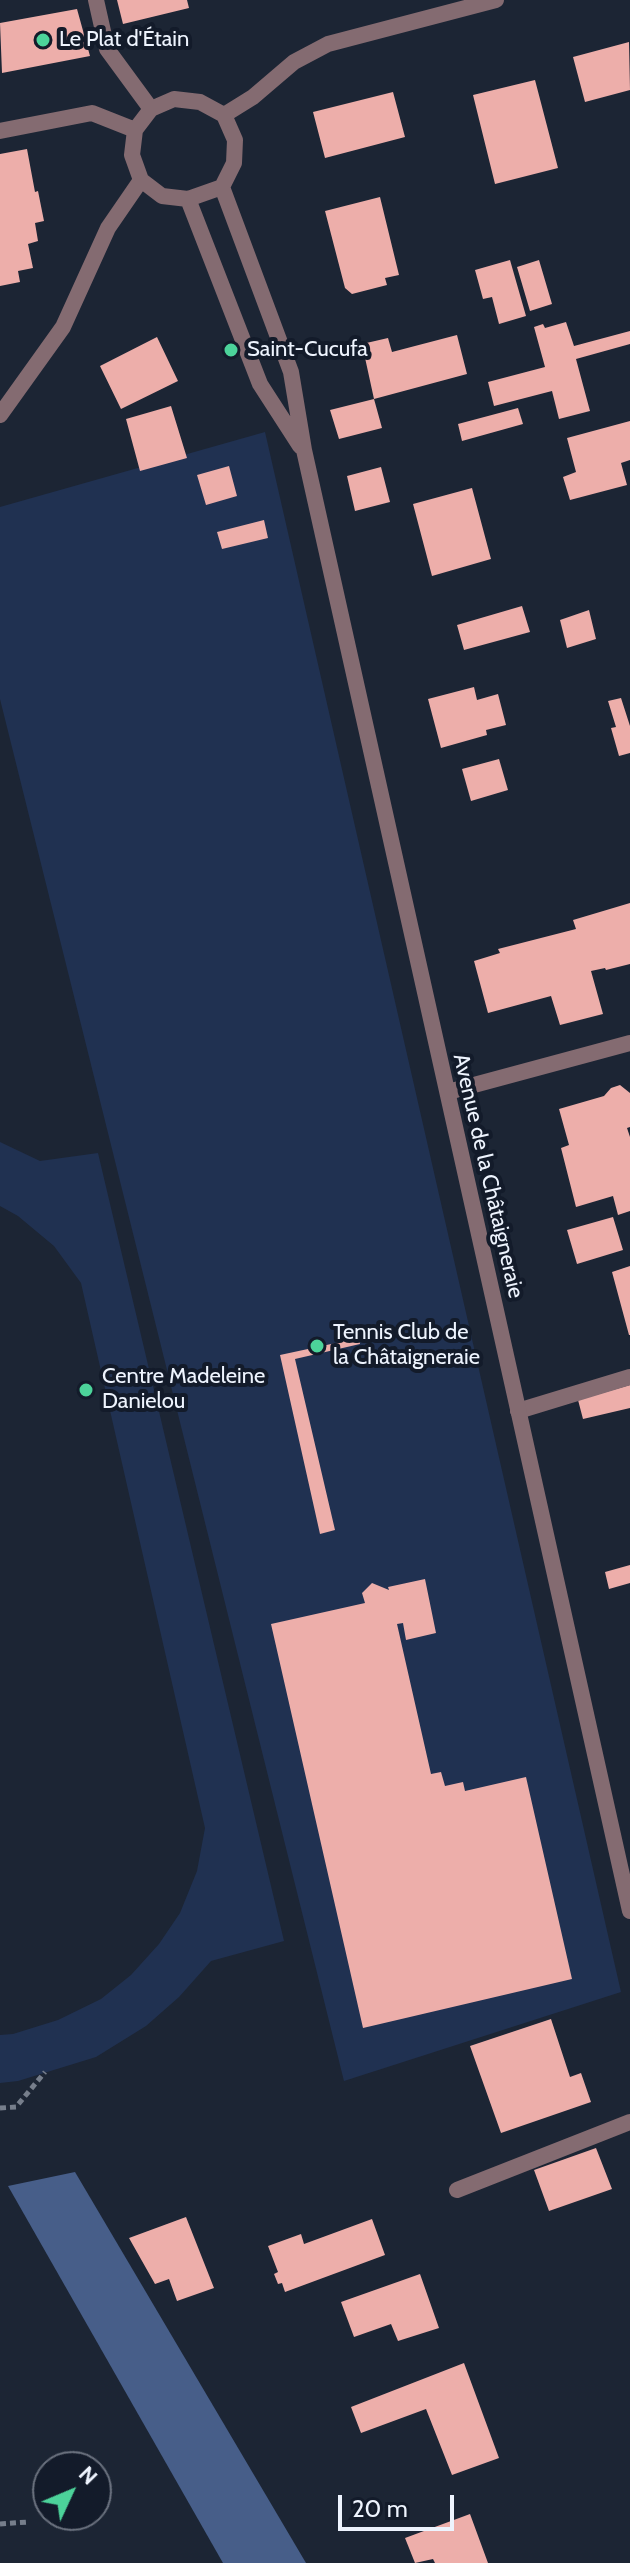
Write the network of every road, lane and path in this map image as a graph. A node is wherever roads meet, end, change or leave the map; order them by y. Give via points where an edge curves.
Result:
1 (96, 0) edge
2 (496, 0) edge
3 (151, 109) junction
4 (224, 115) junction
5 (135, 130) junction
6 (0, 131) edge
7 (141, 180) junction
8 (222, 187) junction
9 (188, 199) junction
10 (0, 415) edge
11 (304, 450) junction
12 (630, 1043) edge
13 (448, 1092) junction
14 (630, 1377) edge
15 (518, 1411) junction
16 (630, 1911) edge
17 (45, 2072) dead end
18 (0, 2108) edge
19 (630, 2122) edge
20 (457, 2190) dead end
21 (28, 2522) dead end
22 (0, 2524) edge

1 - 3 street via 107,49
2 - 4 street via 328,44 294,62
3 - 4 street via 174,99 200,102
3 - 5 street
4 - 8 street via 235,140 234,163
5 - 6 street via 92,113
5 - 7 street via 132,155
7 - 9 street via 162,196
7 - 10 street via 108,228 63,327
8 - 9 street
8 - 11 street, Avenue de la Châtaigneraie via 291,372
9 - 11 street, Avenue de la Châtaigneraie via 260,384
11 - 13 street, Avenue de la Châtaigneraie
12 - 13 street
13 - 15 street, Avenue de la Châtaigneraie
14 - 15 street
15 - 16 street, Avenue de la Châtaigneraie
17 - 18 path via 16,2107
19 - 20 street
21 - 22 path

